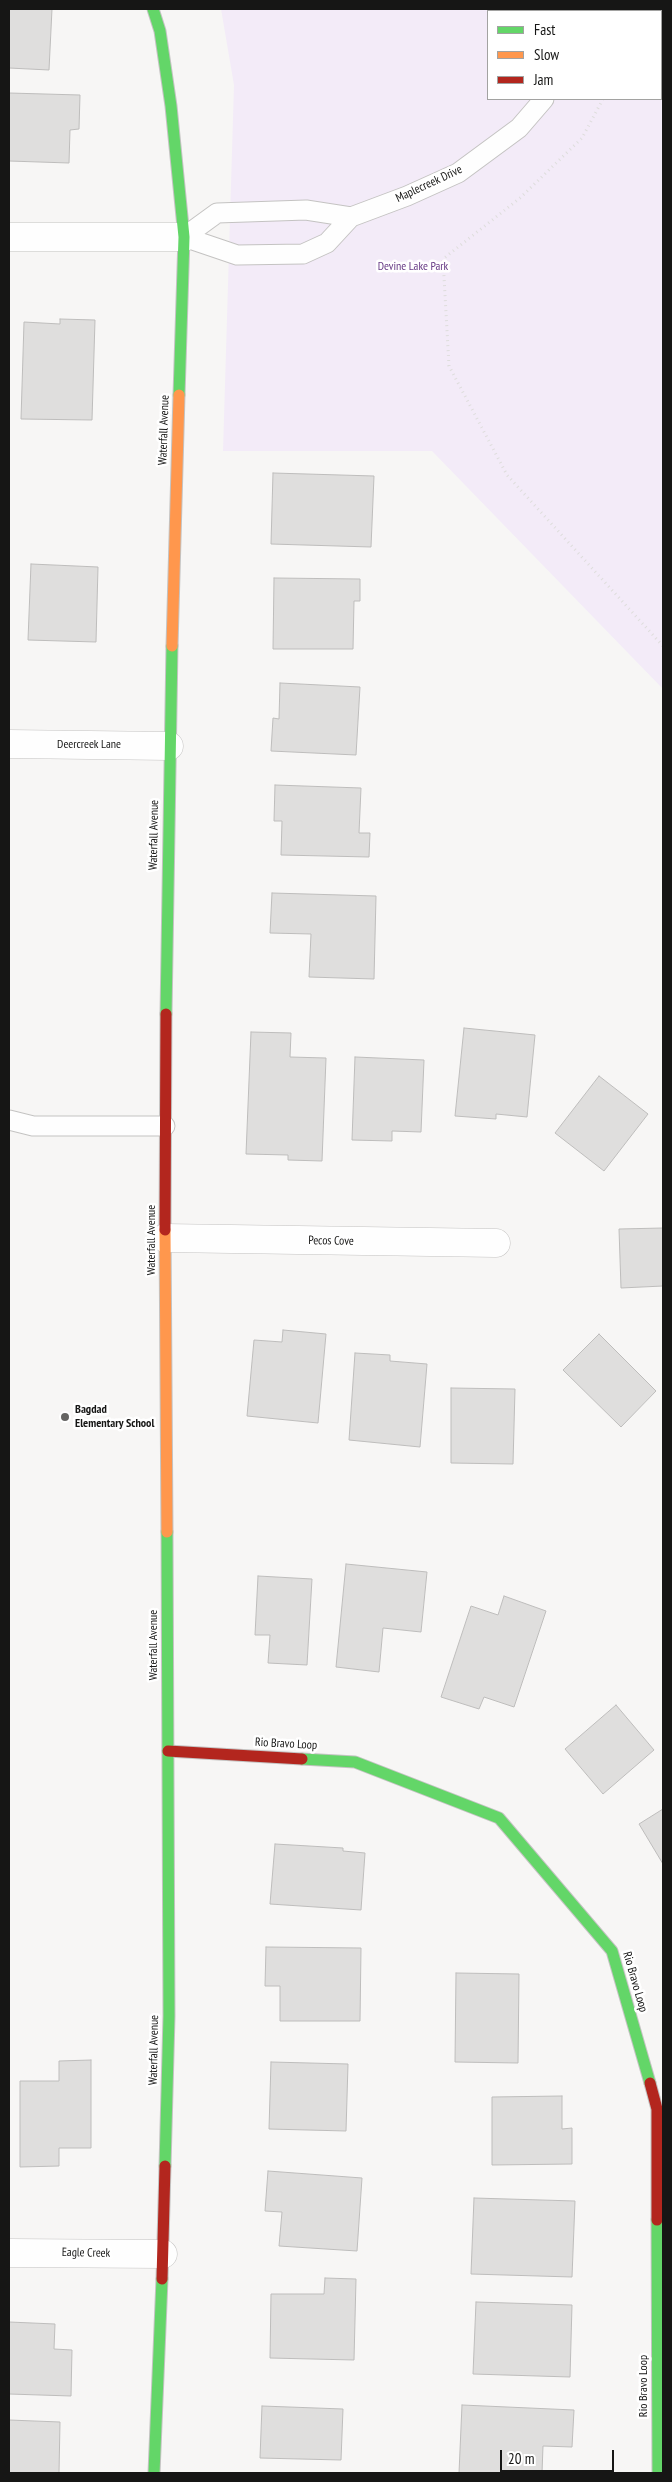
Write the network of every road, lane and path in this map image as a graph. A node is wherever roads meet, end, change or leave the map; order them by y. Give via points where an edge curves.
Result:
1 (153, 9) edge
2 (543, 100) edge
3 (602, 100) edge
4 (351, 217) junction
5 (9, 237) edge
6 (184, 237) junction
7 (663, 646) edge
8 (9, 744) edge
9 (169, 746) junction
10 (9, 1120) edge
11 (165, 1126) junction
12 (165, 1238) junction
13 (496, 1243) dead end
14 (168, 1751) junction
15 (9, 2253) edge
16 (163, 2254) junction
17 (154, 2473) edge
18 (658, 2473) edge

1 - 6 street, Waterfall Avenue via 160,31 171,106
2 - 4 lane, Maplecreek Drive via 519,128 458,173
3 - 7 path via 582,138 520,198 443,260 449,366 507,475
4 - 6 lane, Maplecreek Drive via 306,210 217,213
4 - 6 lane, Maplecreek Drive via 327,243 303,254 237,255
5 - 6 street, Maplecreek Drive
6 - 9 street, Waterfall Avenue
8 - 9 street, Deercreek Lane
9 - 11 street, Waterfall Avenue
10 - 11 lane via 33,1126
11 - 12 street, Waterfall Avenue
12 - 13 street, Pecos Cove
12 - 14 street, Waterfall Avenue
14 - 16 street, Waterfall Avenue via 168,2016
14 - 18 street, Rio Bravo Loop via 355,1762 499,1818 612,1951 657,2109
15 - 16 street, Eagle Creek
16 - 17 street, Waterfall Avenue

